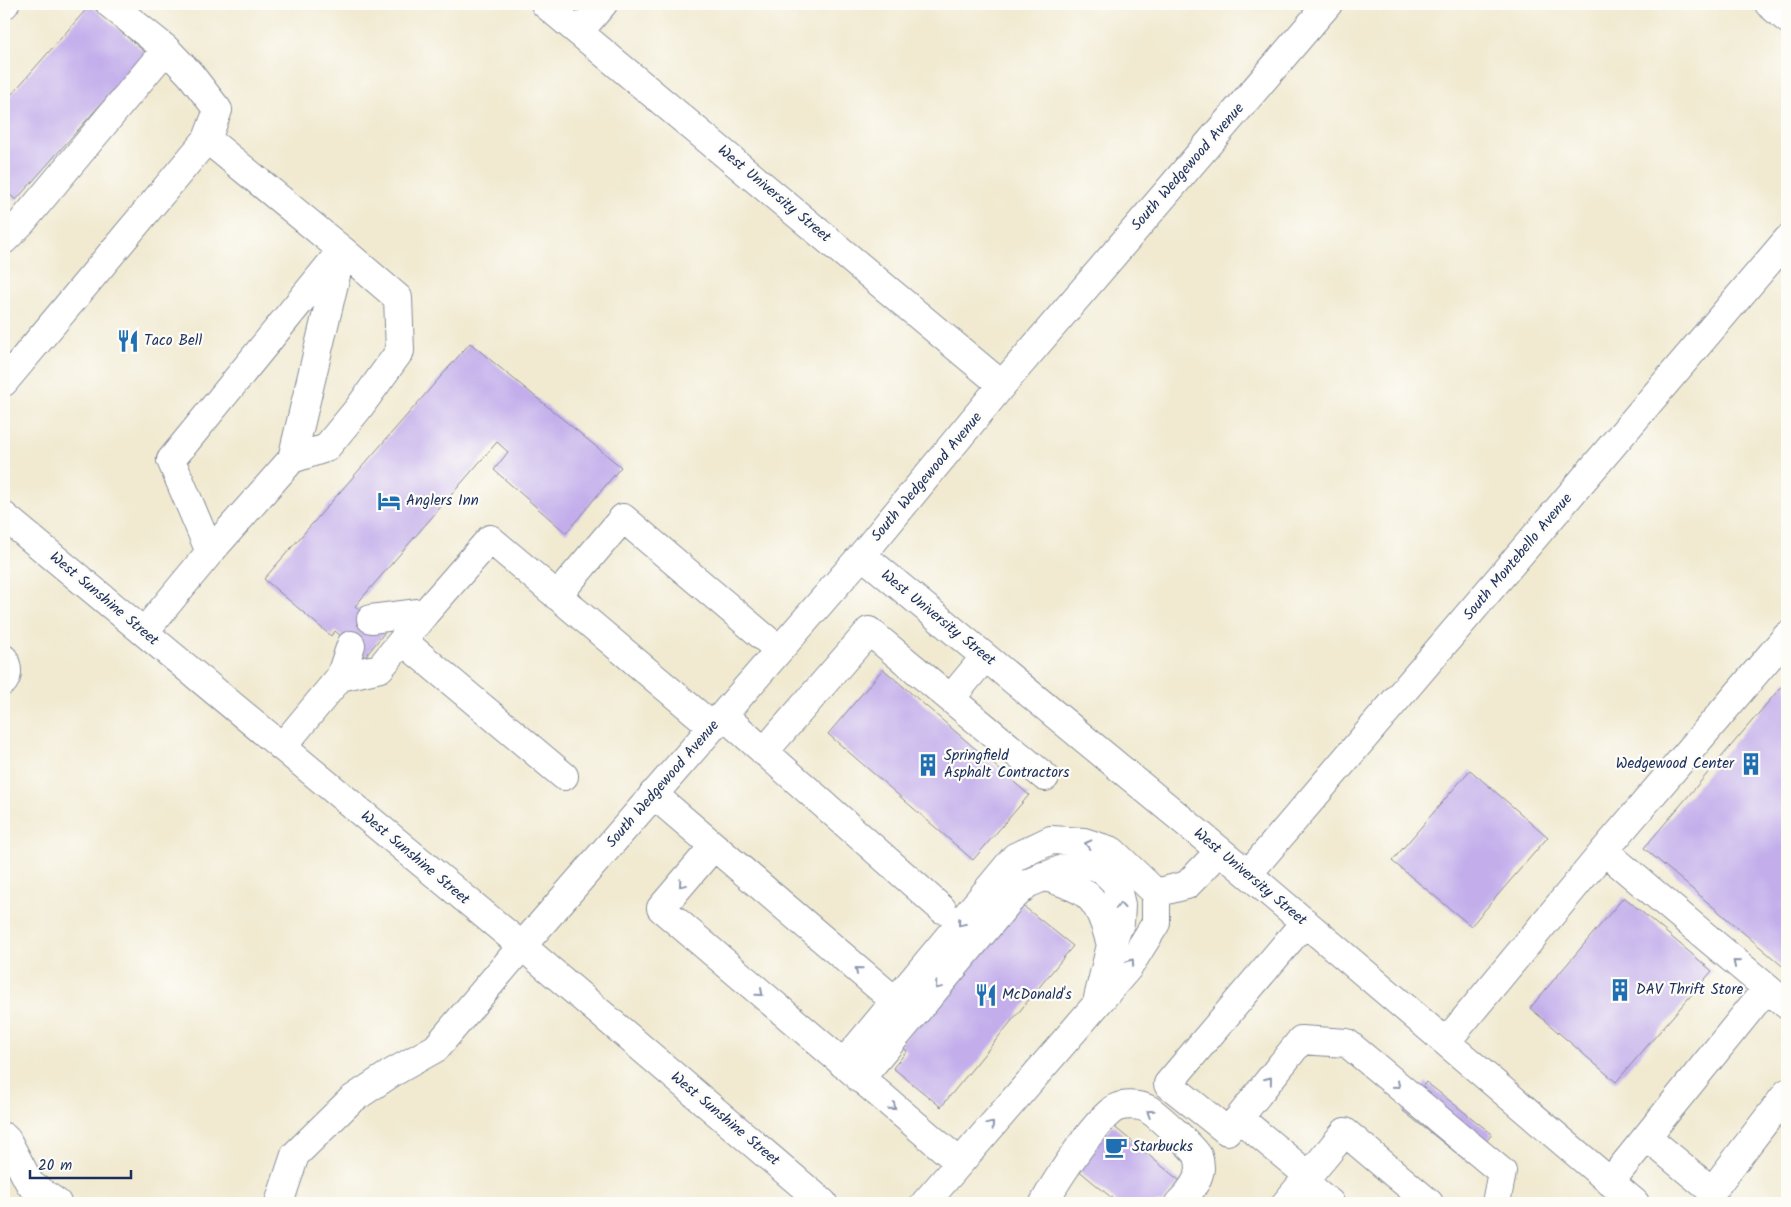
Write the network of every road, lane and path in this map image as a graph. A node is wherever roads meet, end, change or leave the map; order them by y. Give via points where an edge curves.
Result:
1 (110, 4) edge
2 (546, 4) edge
3 (603, 4) edge
4 (1328, 4) edge
5 (1770, 4) edge
6 (1787, 19) edge
7 (580, 32) junction
8 (166, 49) junction
9 (207, 139) junction
10 (10, 223) edge
11 (1787, 240) edge
12 (342, 250) junction
13 (4, 382) edge
14 (1002, 385) junction
15 (292, 458) junction
16 (4, 516) edge
17 (210, 552) junction
18 (862, 555) junction
19 (557, 596) junction
20 (426, 612) junction
21 (371, 619) dead end
22 (144, 632) junction
23 (1787, 636) edge
24 (403, 641) junction
25 (350, 645) dead end
26 (779, 650) junction
27 (985, 657) junction
28 (340, 677) junction
29 (951, 698) junction
30 (718, 721) junction
31 (282, 747) junction
32 (764, 752) junction
33 (564, 776) dead end
34 (1045, 777) dead end
35 (653, 794) junction
36 (713, 846) junction
37 (1220, 851) junction
38 (1604, 852) junction
39 (1248, 874) junction
40 (1156, 893) junction
41 (942, 909) dead end
42 (1305, 922) junction
43 (522, 946) junction
44 (1777, 997) edge
45 (896, 1001) junction
46 (1096, 1004) junction
47 (1446, 1042) junction
48 (851, 1072) junction
49 (1787, 1093) edge
50 (1193, 1104) junction
51 (1239, 1118) junction
52 (1171, 1129) junction
53 (4, 1137) edge
54 (1647, 1137) junction
55 (959, 1162) junction
56 (1306, 1179) junction
57 (1610, 1182) junction
58 (1707, 1197) edge
59 (57, 1203) edge
60 (279, 1203) edge
61 (823, 1203) edge
62 (925, 1203) edge
63 (1044, 1203) edge
64 (1179, 1203) edge
65 (1286, 1203) edge
66 (1330, 1203) edge
67 (1429, 1203) edge
68 (1496, 1203) edge
69 (1635, 1203) edge

1 - 8 street
2 - 7 street, West University Street
3 - 7 street
4 - 14 street, South Wedgewood Avenue
5 - 6 street
7 - 14 street, West University Street
8 - 9 street via 218,110
8 - 10 street
9 - 12 street
9 - 13 street
11 - 39 street, South Montebello Avenue
12 - 15 street
12 - 15 street via 398,298 400,351 326,448
12 - 17 street via 171,460
14 - 18 street, South Wedgewood Avenue
15 - 17 street
16 - 22 street, West Sunshine Street
17 - 22 street
18 - 26 street, South Wedgewood Avenue
18 - 27 street, West University Street
19 - 20 street via 490,539
19 - 26 street via 623,518
19 - 30 street
20 - 21 street
20 - 24 street
22 - 31 street, West Sunshine Street
23 - 38 street
24 - 28 street via 380,668
24 - 33 street
25 - 28 street
26 - 30 street, South Wedgewood Avenue
27 - 29 street
27 - 37 street, West University Street
28 - 31 street
29 - 32 street via 870,631
29 - 34 street
30 - 32 street
30 - 35 street, South Wedgewood Avenue
31 - 43 street, West Sunshine Street
32 - 41 street
35 - 36 street
35 - 43 street, South Wedgewood Avenue
45 -> 36 street
36 -> 48 street via 661,908
37 - 39 street, West University Street
37 - 40 street via 1187,885
44 -> 38 street
38 - 47 street
39 - 42 street, West University Street
40 -> 45 street via 1112,851 1084,842 1051,840 1016,857
46 -> 40 street via 1128,968 1156,923
42 - 47 street, West University Street
42 - 50 street via 1168,1084
43 - 60 street, South Wedgewood Avenue via 436,1048 351,1100 295,1155
43 - 61 street, West Sunshine Street
44 - 54 street
45 - 48 street
46 -> 48 street via 1120,923 1121,905 1116,883 1103,870 1088,864 1070,866 1027,884
55 -> 46 street
47 - 57 street, West University Street
48 -> 55 street
49 - 58 street
50 - 51 street via 1227,1131
50 - 52 street
51 - 56 street
51 -> 68 street via 1301,1040 1347,1043 1502,1172
52 -> 63 street via 1148,1109 1117,1107 1102,1118 1066,1166
52 - 64 street via 1198,1156 1200,1167 1197,1180
53 - 59 street via 30,1184
54 - 57 street
54 - 58 street
55 - 62 street
56 - 65 street
56 - 66 street
56 - 67 street via 1345,1132
57 - 69 street, West University Street

